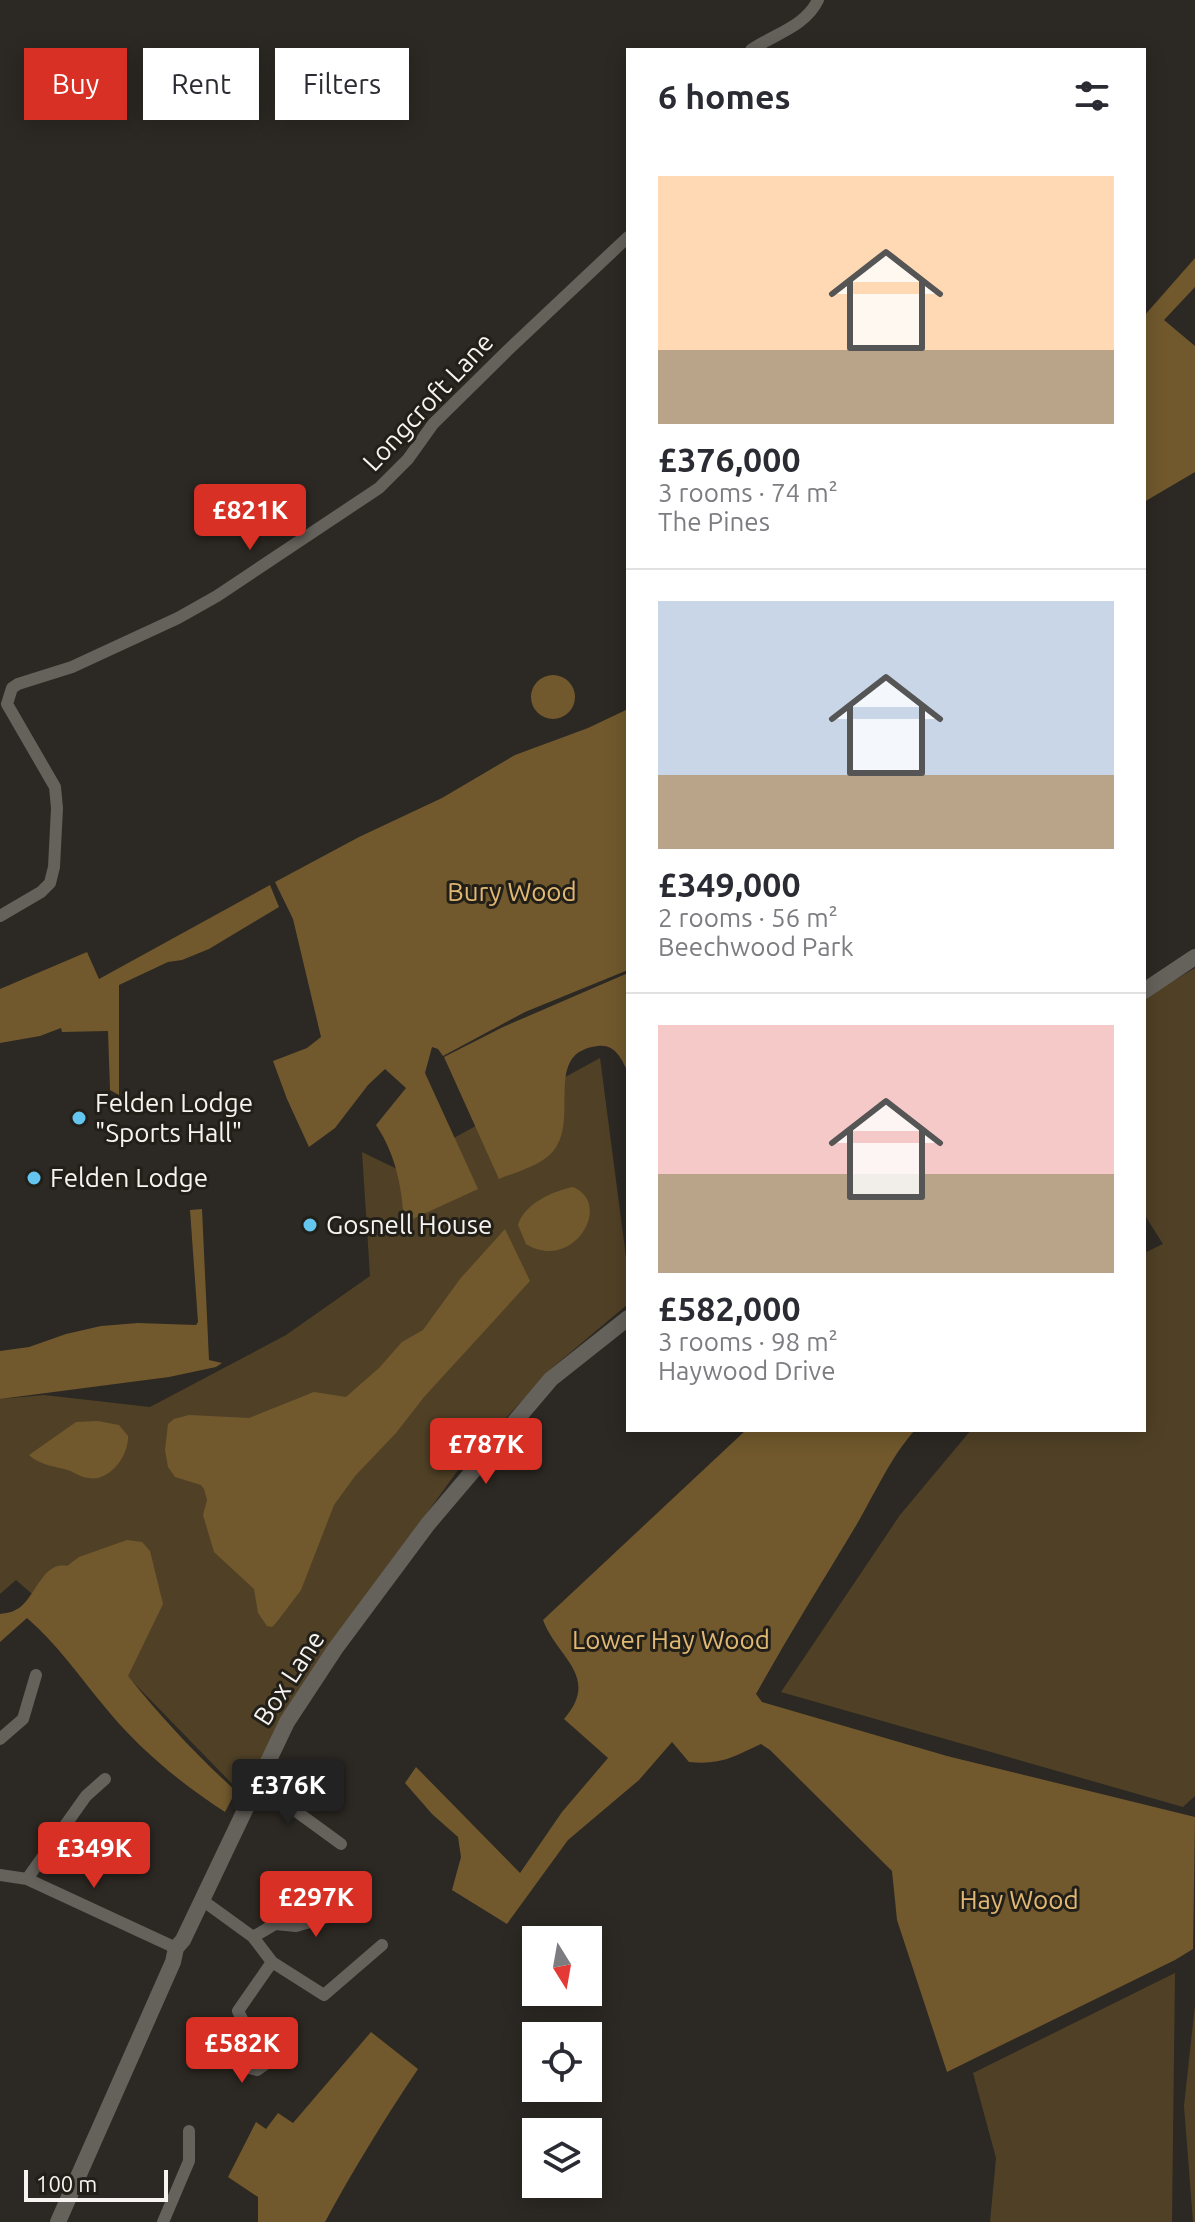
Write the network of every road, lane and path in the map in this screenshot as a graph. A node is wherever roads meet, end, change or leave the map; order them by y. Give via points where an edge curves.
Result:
1 (818, 0) edge
2 (754, 48) edge
3 (626, 239) edge
4 (0, 916) edge
5 (1195, 957) edge
6 (1146, 990) edge
7 (626, 1320) edge
8 (36, 1675) dead end
9 (0, 1739) edge
10 (105, 1779) dead end
11 (256, 1782) junction
12 (341, 1844) dead end
13 (0, 1875) edge
14 (27, 1879) junction
15 (356, 1899) dead end
16 (202, 1900) junction
17 (253, 1937) junction
18 (382, 1945) dead end
19 (176, 1948) junction
20 (272, 1962) junction
21 (246, 2027) junction
22 (189, 2131) dead end
23 (58, 2222) edge
24 (163, 2222) edge

1 - 2 street via 799,23
3 - 4 street, Longcroft Lane via 433,424 379,488 178,618 12,688 7,704 55,787 54,867 41,892
5 - 6 main road
7 - 11 main road, Box Lane via 551,1379 428,1524 297,1705
8 - 9 street via 23,1719
10 - 14 street via 86,1796
11 - 12 street
11 - 16 main road, Box Lane
13 - 14 street
14 - 19 street
15 - 17 street via 334,1915 296,1926 275,1924
16 - 17 street
16 - 19 main road, Box Lane
17 - 20 street
18 - 20 street via 324,1995
19 - 23 main road, Box Lane
20 - 21 street via 238,2011
21 - 21 street via 234,2048 244,2067 257,2070 277,2056 292,2033 280,2023
22 - 24 street via 189,2161

